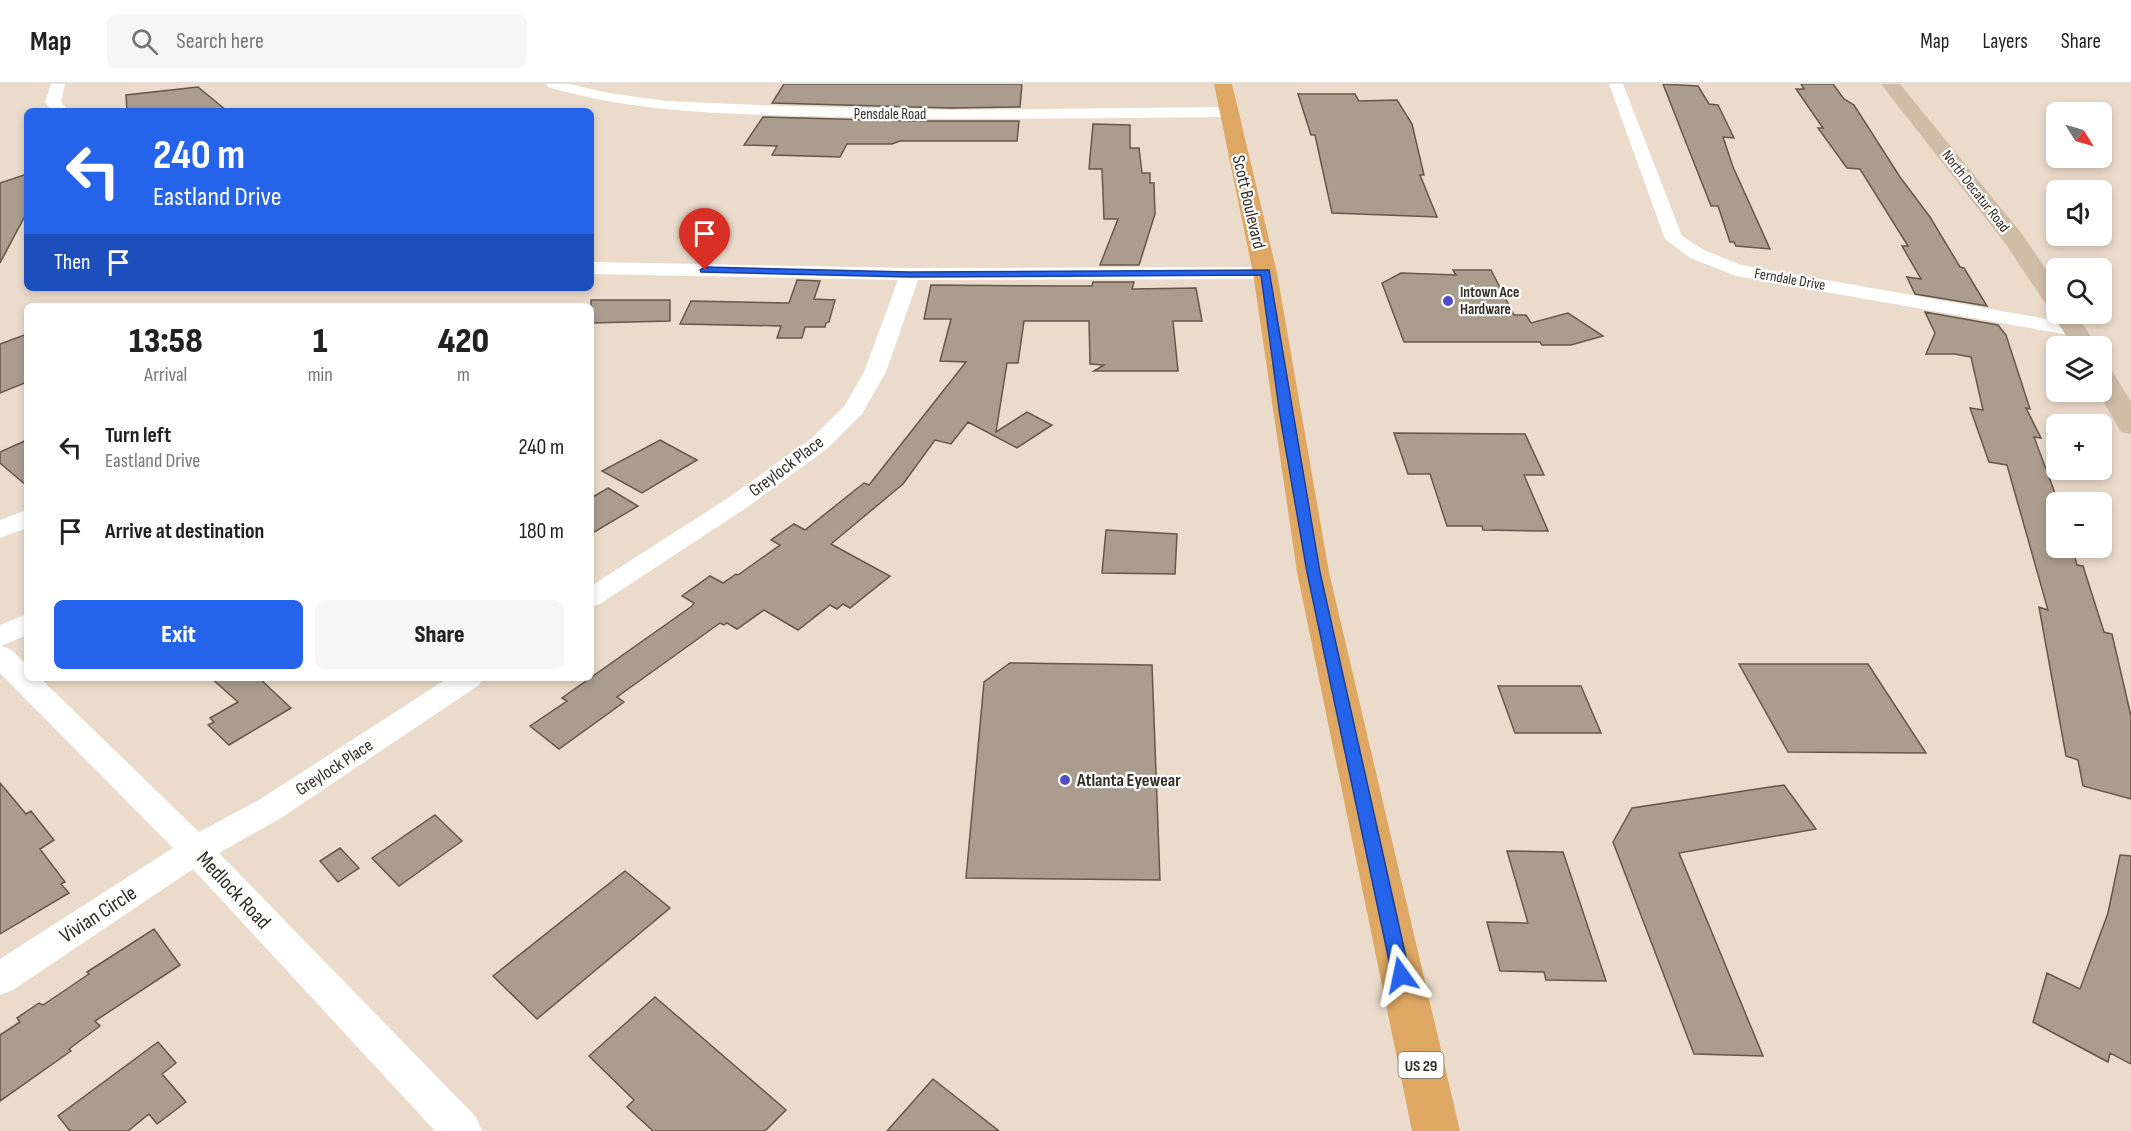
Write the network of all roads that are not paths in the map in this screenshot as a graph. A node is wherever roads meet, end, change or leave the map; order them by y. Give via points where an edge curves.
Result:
1 (58, 84) edge
2 (553, 84) edge
3 (1223, 84) edge
4 (1617, 84) edge
5 (1890, 84) edge
6 (58, 108) edge
7 (1229, 112) junction
8 (594, 268) edge
9 (1265, 273) junction
10 (910, 274) junction
11 (2046, 286) edge
12 (2075, 330) edge
13 (2112, 393) edge
14 (2131, 426) edge
15 (24, 519) edge
16 (0, 530) edge
17 (594, 596) edge
18 (24, 625) edge
19 (0, 637) edge
20 (0, 656) edge
21 (24, 680) edge
22 (25, 681) edge
23 (465, 681) edge
24 (196, 850) junction
25 (0, 979) edge
26 (462, 1131) edge
27 (1436, 1131) edge

1 - 6 street via 53,102
2 - 7 street, Pensdale Road via 622,98 745,110 863,114
3 - 7 highway, Scott Boulevard / US 29
4 - 12 street, Ferndale Drive via 1674,240 1697,254 1736,270
5 - 11 main road, North Decatur Road via 2014,239
7 - 9 highway, Scott Boulevard / US 29
8 - 10 street
9 - 10 street
9 - 27 highway, Scott Boulevard / US 29 via 1313,572
10 - 17 street, Greylock Place via 875,372 854,409 811,450
13 - 14 main road
15 - 16 street
18 - 19 street
20 - 21 street, Medlock Road
22 - 24 street, Medlock Road
23 - 24 street, Greylock Place via 270,809
24 - 25 street, Vivian Circle
24 - 26 street, Medlock Road

